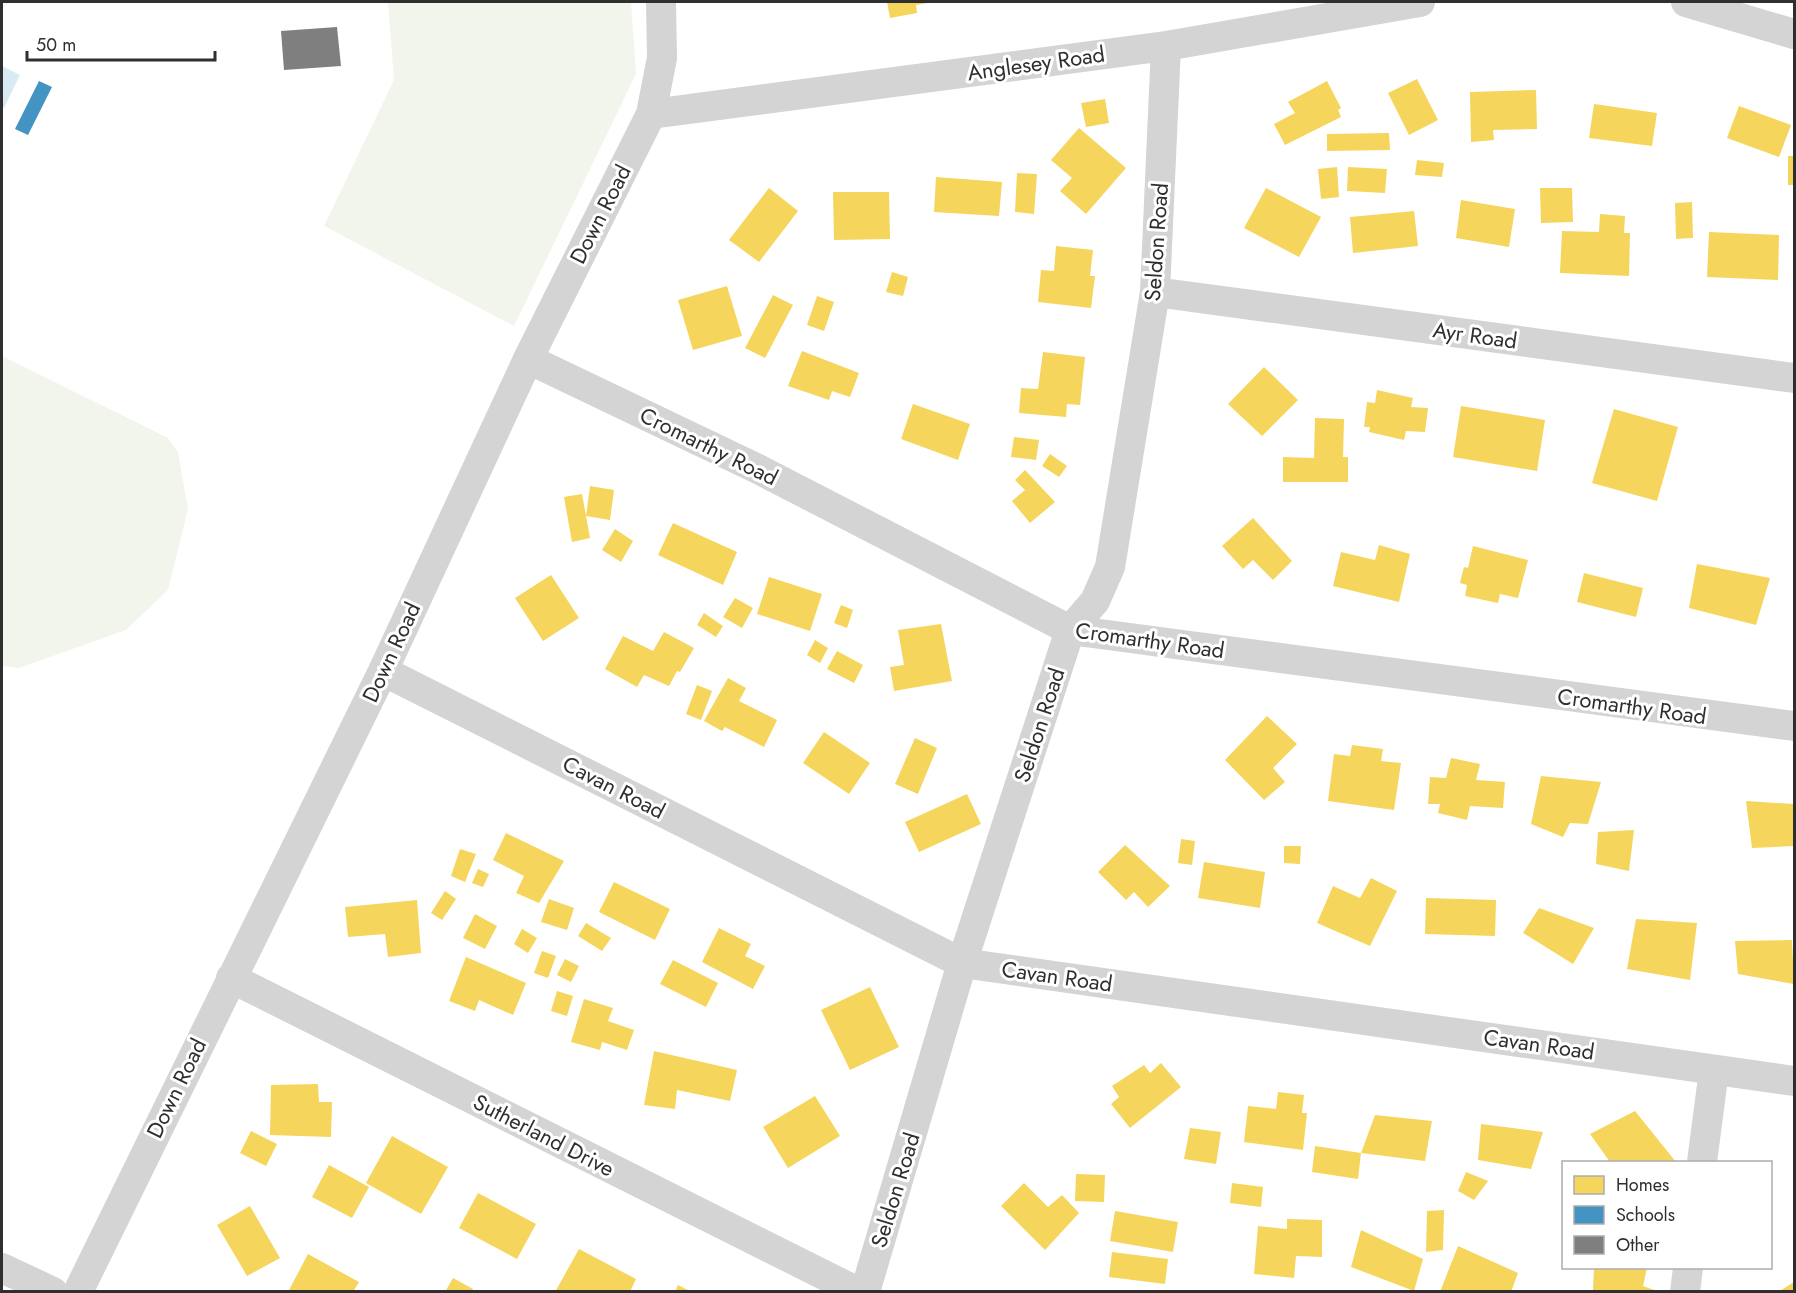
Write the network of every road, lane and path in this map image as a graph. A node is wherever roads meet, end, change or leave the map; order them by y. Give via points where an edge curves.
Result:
1 (661, 2) edge
2 (1420, 2) edge
3 (1686, 2) edge
4 (1794, 34) edge
5 (1166, 46) junction
6 (651, 114) junction
7 (1155, 292) junction
8 (528, 359) junction
9 (1794, 378) edge
10 (1070, 630) junction
11 (383, 671) junction
12 (1794, 726) edge
13 (962, 963) junction
14 (231, 978) junction
15 (1714, 1070) junction
16 (1794, 1081) edge
17 (1702, 1161) edge
18 (2, 1268) edge
19 (1688, 1269) edge
20 (53, 1292) edge
21 (78, 1292) edge
22 (858, 1292) edge
23 (865, 1292) edge
24 (1685, 1292) edge

1 - 6 street, Down Road via 663,58
2 - 5 street, Anglesey Road
3 - 4 street
5 - 6 street, Anglesey Road
5 - 7 street, Seldon Road
6 - 8 street, Down Road
7 - 9 street, Ayr Road
7 - 10 street, Seldon Road via 1110,567 1095,601
8 - 10 street, Cromarthy Road via 769,475
8 - 11 street, Down Road
10 - 12 street, Cromarthy Road
10 - 13 street, Seldon Road
11 - 13 street, Cavan Road
11 - 14 street, Down Road
13 - 15 street, Cavan Road
13 - 23 street, Seldon Road
14 - 21 street, Down Road
14 - 22 street, Sutherland Drive
15 - 16 street, Cavan Road
15 - 17 street
18 - 20 street
19 - 24 street

